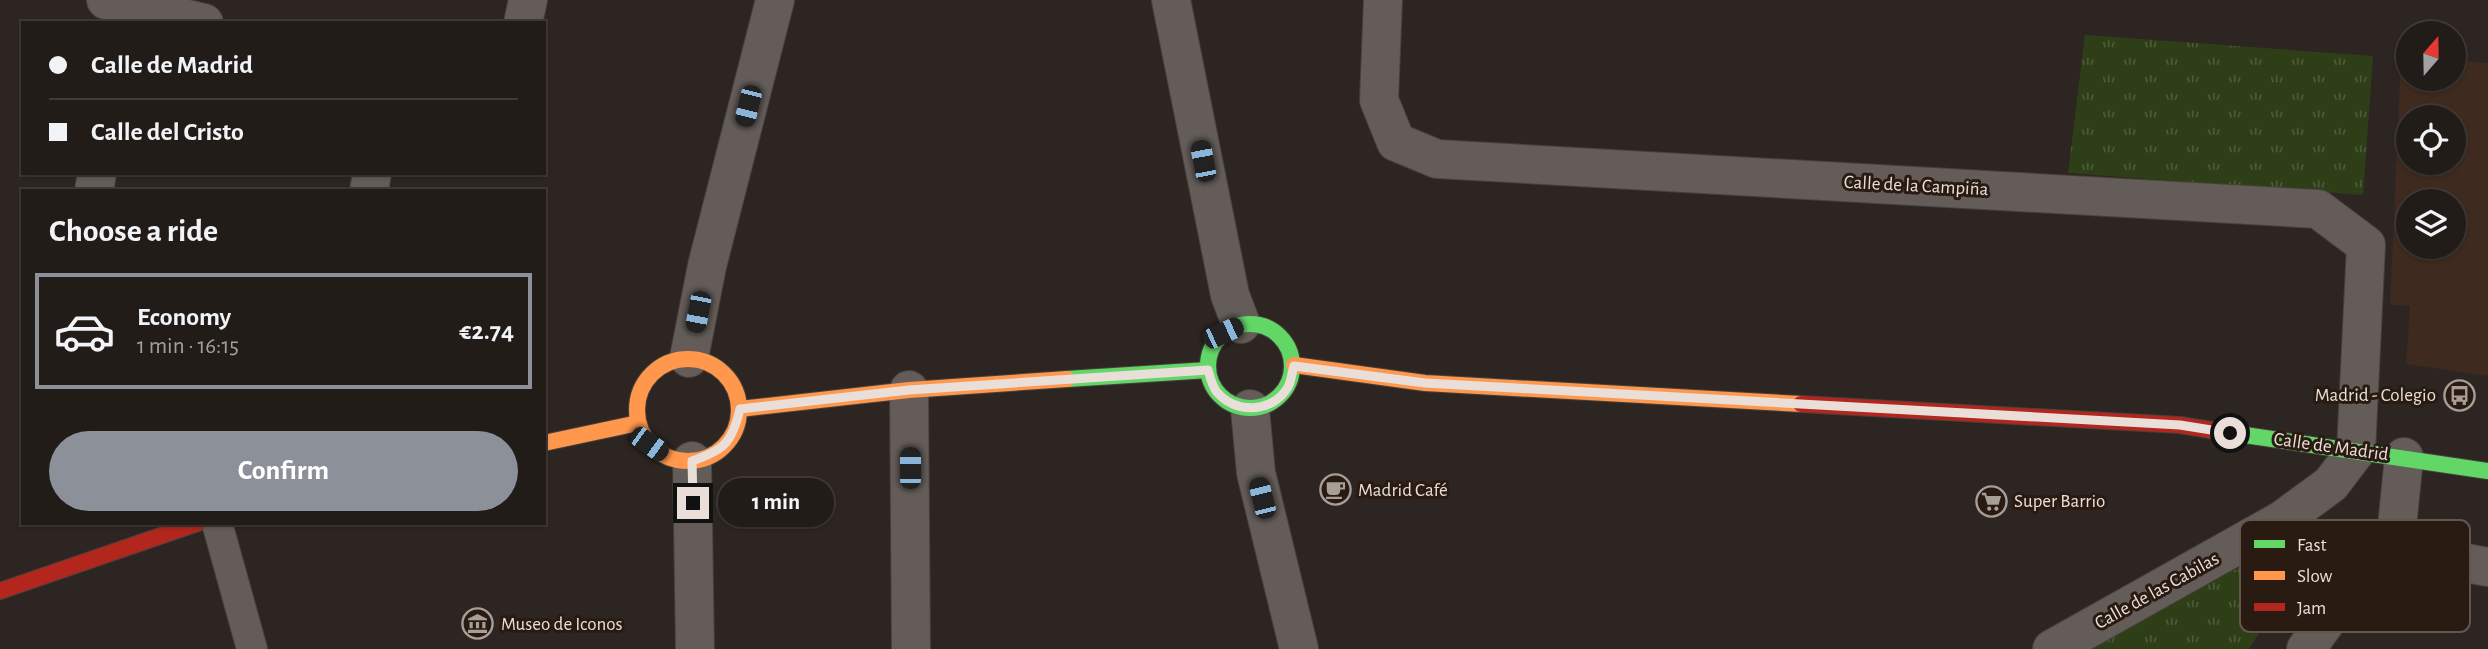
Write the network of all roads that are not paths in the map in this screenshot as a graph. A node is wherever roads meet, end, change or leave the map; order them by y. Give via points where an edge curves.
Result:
1 (528, 0) edge
2 (775, 0) edge
3 (1171, 0) edge
4 (1383, 0) edge
5 (123, 10) edge
6 (192, 21) edge
7 (523, 21) edge
8 (1241, 324) junction
9 (688, 358) junction
10 (1294, 366) junction
11 (1208, 370) junction
12 (909, 390) junction
13 (740, 409) junction
14 (1250, 409) junction
15 (638, 423) junction
16 (546, 443) edge
17 (2356, 451) junction
18 (2404, 457) junction
19 (692, 461) junction
20 (2488, 471) edge
21 (2282, 520) edge
22 (2398, 520) edge
23 (192, 525) edge
24 (218, 525) edge
25 (2240, 544) edge
26 (2470, 563) edge
27 (2488, 566) edge
28 (22, 581) junction
29 (0, 585) edge
30 (0, 590) edge
31 (2318, 632) edge
32 (252, 649) edge
33 (695, 649) edge
34 (911, 649) edge
35 (1299, 649) edge
36 (2052, 649) edge
37 (2306, 649) edge

1 - 7 street
2 - 9 street
3 - 8 street via 1230,295
4 - 17 street, Calle de la Campiña via 1379,100 1396,142 1437,159 2318,209 2366,245
5 - 6 street
8 - 10 street via 1266,326 1286,342
8 - 11 street via 1223,333 1211,349
9 - 13 street via 714,365 733,384
9 - 15 street via 666,363 647,378 637,400
10 - 14 street via 1288,387 1272,403
10 - 17 street, Calle de Madrid via 1425,383 2180,425
11 - 12 street
11 - 14 street via 1215,390 1230,404
12 - 13 street
12 - 34 street
13 - 19 street via 734,435 716,453
14 - 35 street via 1256,473
15 - 16 street
15 - 19 street via 649,444 668,457
17 - 18 street, Calle de Madrid
17 - 21 street, Calle de las Cabilas via 2330,484
18 - 20 street, Calle de Madrid
18 - 22 street
19 - 33 street
23 - 28 street
24 - 32 lane
25 - 36 street, Calle de las Cabilas
26 - 27 street
28 - 29 street
28 - 30 street
31 - 37 street

